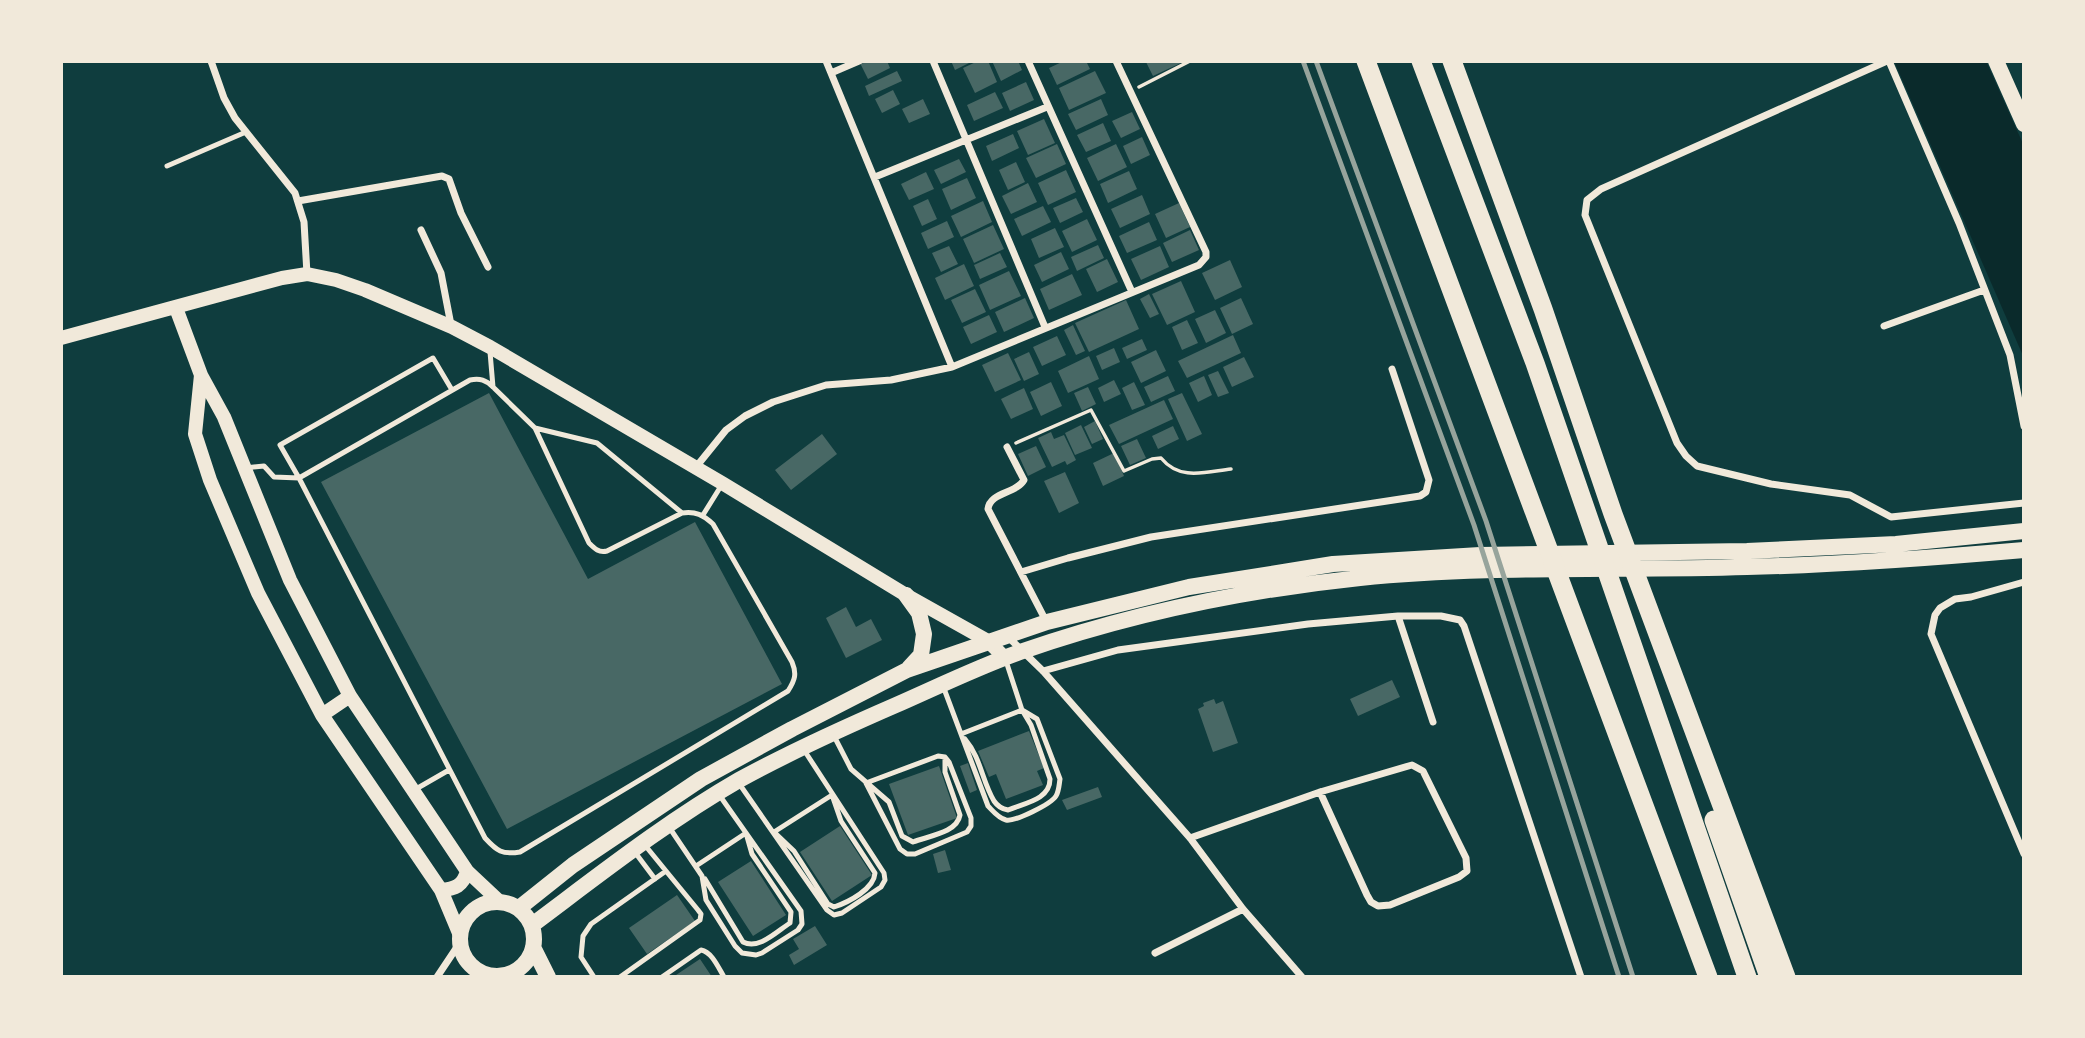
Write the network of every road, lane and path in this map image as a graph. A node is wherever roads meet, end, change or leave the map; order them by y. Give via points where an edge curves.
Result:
1 (211, 61) edge
2 (827, 61) edge
3 (859, 61) edge
4 (933, 61) edge
5 (1028, 61) edge
6 (1116, 61) edge
7 (1190, 61) edge
8 (1366, 61) edge
9 (1421, 61) edge
10 (1442, 61) edge
11 (1452, 61) edge
12 (1888, 61) edge
13 (1996, 61) edge
14 (831, 73) junction
15 (1131, 90) junction
16 (1047, 107) junction
17 (2024, 124) edge
18 (246, 132) junction
19 (966, 140) junction
20 (167, 166) dead end
21 (876, 177) junction
22 (298, 201) junction
23 (421, 230) dead end
24 (488, 267) dead end
25 (307, 274) junction
26 (1984, 290) junction
27 (1132, 292) junction
28 (176, 308) junction
29 (1884, 326) dead end
30 (452, 327) junction
31 (1045, 327) junction
32 (61, 338) edge
33 (489, 347) junction
34 (952, 367) junction
35 (1392, 369) dead end
36 (201, 376) junction
37 (493, 387) junction
38 (452, 390) junction
39 (2024, 426) edge
40 (535, 428) junction
41 (1007, 447) joint
42 (245, 468) junction
43 (696, 468) junction
44 (1231, 469) dead end
45 (299, 478) junction
46 (722, 483) junction
47 (2024, 503) edge
48 (682, 513) junction
49 (703, 515) junction
50 (2024, 531) edge
51 (2024, 550) edge
52 (1747, 559) junction
53 (1478, 563) junction
54 (1021, 572) junction
55 (2024, 582) edge
56 (906, 594) junction
57 (1398, 616) junction
58 (1047, 622) junction
59 (1006, 635) junction
60 (988, 641) junction
61 (1024, 651) junction
62 (1005, 658) junction
63 (907, 670) junction
64 (1043, 671) junction
65 (943, 685) junction
66 (350, 696) junction
67 (1022, 710) junction
68 (322, 715) junction
69 (1433, 722) dead end
70 (833, 734) junction
71 (961, 734) junction
72 (802, 748) junction
73 (945, 757) junction
74 (449, 770) junction
75 (738, 781) junction
76 (866, 783) junction
77 (412, 792) junction
78 (1320, 792) junction
79 (718, 793) junction
80 (832, 795) junction
81 (668, 825) junction
82 (774, 832) junction
83 (746, 833) junction
84 (1190, 838) junction
85 (638, 846) junction
86 (2024, 854) edge
87 (696, 866) junction
88 (467, 871) junction
89 (666, 871) junction
90 (702, 876) junction
91 (655, 879) junction
92 (441, 890) junction
93 (499, 901) junction
94 (519, 908) junction
95 (1243, 909) junction
96 (532, 925) junction
97 (459, 939) junction
98 (533, 947) junction
99 (1155, 953) dead end
100 (487, 976) edge
101 (437, 977) edge
102 (548, 977) edge
103 (594, 977) edge
104 (621, 977) edge
105 (662, 977) edge
106 (724, 977) edge
107 (1302, 977) edge
108 (1581, 977) edge
109 (1708, 977) edge
110 (1746, 977) edge
111 (1769, 977) edge
112 (1786, 977) edge

1 - 18 street via 224,98
2 - 14 street
3 - 14 street
4 - 19 street
5 - 16 street
6 - 15 street
7 - 15 path
8 - 109 highway
9 - 110 highway via 1535,363
10 - 111 highway via 1521,271
11 - 112 highway via 1613,514
12 - 26 street
12 - 47 street via 1601,189 1587,200 1585,215 1677,443 1697,466 1771,484 1850,495 1891,517
13 - 17 main road
14 - 21 street
15 - 27 street via 1206,252 1199,265
16 - 19 street
16 - 27 street
18 - 20 lane
18 - 22 street
19 - 21 street
19 - 31 street
21 - 34 street
22 - 24 street via 442,176 449,179
22 - 25 street
23 - 30 street via 441,273
25 - 28 main road
25 - 30 main road via 365,290
26 - 29 street
26 - 39 street via 2010,355
27 - 31 street
28 - 32 main road
28 - 36 main road
30 - 33 main road
31 - 34 street
33 - 37 lane
33 - 43 main road
34 - 43 street via 891,380 826,385 773,401 726,430
35 - 54 street via 1429,480 1420,496 1151,537
36 - 42 main road
36 - 68 main road via 195,434 210,480 258,593
37 - 38 lane via 477,379
37 - 40 lane
38 - 45 lane
38 - 45 lane via 433,358 280,445
40 - 48 lane via 597,443
40 - 48 lane via 595,549 607,551
41 - 44 path via 1091,410 1124,471 1161,458 1184,473
41 - 54 street via 1024,480 991,500 988,509
42 - 45 lane via 264,466 274,477
42 - 66 main road via 290,580
43 - 46 main road
45 - 74 lane
46 - 49 lane
46 - 56 main road
48 - 49 lane
49 - 74 lane via 713,524 792,662 796,673 788,691 520,852 508,854 485,838
50 - 52 main road
51 - 52 main road via 1892,561
52 - 53 main road
53 - 58 main road via 1334,564 1189,587
53 - 61 main road via 1247,593 1134,618
54 - 58 street
55 - 86 street via 1955,599 1935,615 1931,634
56 - 60 main road
56 - 63 main road via 919,613 924,634 921,655
57 - 64 street via 1131,648
57 - 69 street
57 - 108 street via 1452,617 1464,625
58 - 59 main road
59 - 60 main road
59 - 61 street
60 - 62 main road
60 - 63 main road
61 - 62 main road
61 - 64 street
62 - 65 main road
62 - 67 lane
63 - 94 main road via 701,779 573,865
64 - 84 street
65 - 70 main road
65 - 71 lane
66 - 68 main road
66 - 77 main road
67 - 71 lane
67 - 71 lane via 1050,788 1045,795 1008,810 994,801 974,750
67 - 71 lane via 1037,719 1060,779 1055,798 1012,820 996,815 988,806
68 - 92 main road
70 - 72 main road
70 - 76 lane via 852,769
72 - 75 main road
72 - 80 lane
73 - 76 lane
73 - 76 lane via 959,821 913,842 902,836 889,802
73 - 76 lane via 971,826 967,832 915,854 900,849
74 - 77 lane
75 - 79 main road
75 - 82 lane
77 - 88 main road
78 - 78 street via 1416,766 1431,784 1466,858 1467,871 1378,906 1367,895
78 - 84 street
79 - 81 main road
79 - 83 lane
80 - 82 lane
80 - 82 lane via 841,821 875,873 871,884 842,904 828,904 794,851
80 - 82 lane via 885,880 842,913 827,911
81 - 85 main road
81 - 87 lane
83 - 87 lane
83 - 90 lane via 752,854 791,912 790,923 757,945 743,942
83 - 90 lane via 801,911 798,930 762,953 743,953 706,901
84 - 95 street
85 - 89 lane
85 - 91 lane
85 - 96 main road
87 - 90 lane
88 - 92 main road via 458,886
88 - 93 main road
89 - 91 lane
89 - 104 lane via 698,910 700,920
91 - 103 lane via 591,924 583,936 581,957
92 - 97 main road
93 - 94 main road
93 - 97 main road via 469,912
94 - 96 main road
95 - 99 street
95 - 107 street
96 - 98 main road
97 - 100 main road via 467,962
97 - 101 street
98 - 100 main road via 522,967 509,974
98 - 102 main road
105 - 106 lane via 701,950

